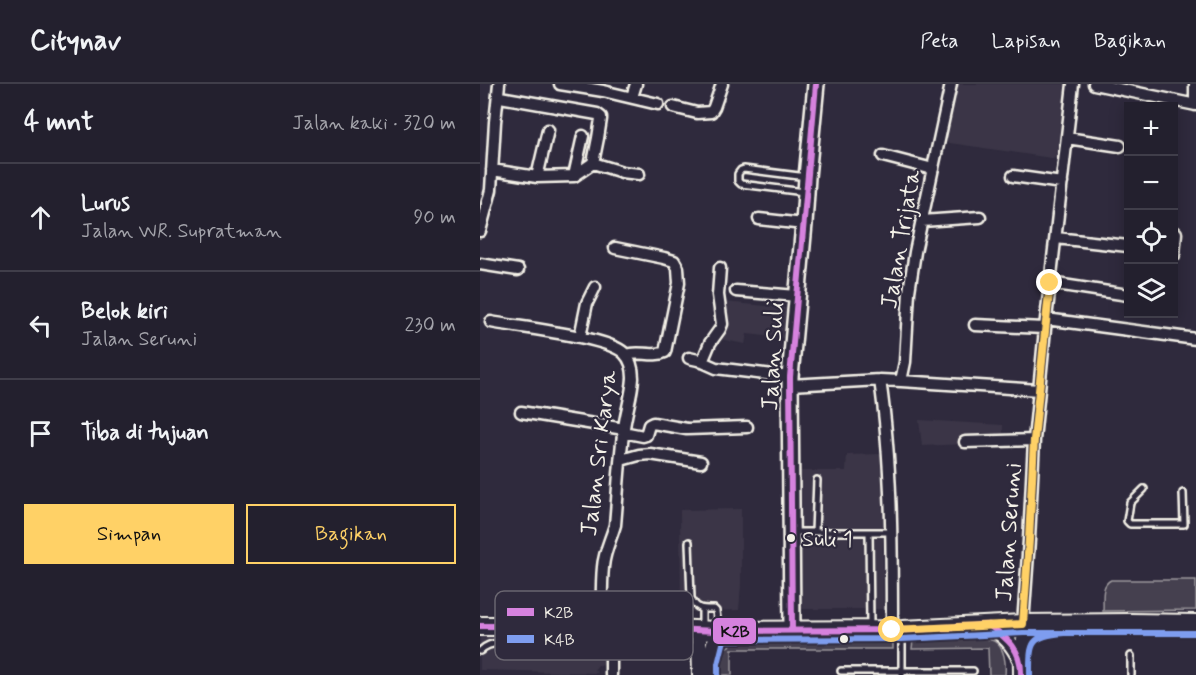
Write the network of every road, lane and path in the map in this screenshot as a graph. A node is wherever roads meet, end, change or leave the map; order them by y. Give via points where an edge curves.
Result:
1 (500, 84) edge
2 (561, 84) edge
3 (636, 84) edge
4 (722, 84) edge
5 (816, 84) edge
6 (951, 84) edge
7 (1073, 84) edge
8 (1094, 84) edge
9 (1195, 84) edge
10 (632, 97) junction
11 (498, 98) junction
12 (658, 104) dead end
13 (1196, 105) edge
14 (673, 107) dead end
15 (548, 130) dead end
16 (583, 136) dead end
17 (1067, 138) junction
18 (1120, 146) dead end
19 (480, 150) edge
20 (493, 152) junction
21 (883, 156) dead end
22 (593, 163) junction
23 (933, 169) junction
24 (492, 170) junction
25 (639, 174) dead end
26 (574, 176) junction
27 (1013, 176) dead end
28 (537, 177) junction
29 (1062, 183) junction
30 (806, 185) junction
31 (980, 217) dead end
32 (759, 219) dead end
33 (922, 221) junction
34 (804, 224) junction
35 (480, 231) edge
36 (1056, 238) junction
37 (1124, 246) edge
38 (615, 248) dead end
39 (480, 264) edge
40 (720, 268) dead end
41 (518, 270) dead end
42 (1050, 283) junction
43 (595, 286) dead end
44 (736, 291) dead end
45 (1124, 294) edge
46 (797, 296) junction
47 (490, 322) dead end
48 (1045, 323) junction
49 (975, 325) dead end
50 (580, 337) junction
51 (1196, 339) edge
52 (626, 355) junction
53 (689, 358) dead end
54 (702, 362) junction
55 (880, 380) junction
56 (790, 381) junction
57 (901, 381) junction
58 (1039, 390) junction
59 (521, 412) dead end
60 (747, 428) dead end
61 (624, 430) junction
62 (1034, 440) junction
63 (965, 442) dead end
64 (621, 460) junction
65 (701, 462) dead end
66 (817, 480) dead end
67 (1144, 489) dead end
68 (1183, 493) dead end
69 (792, 532) junction
70 (815, 532) junction
71 (869, 532) junction
72 (892, 532) junction
73 (689, 542) dead end
74 (605, 591) edge
75 (691, 591) edge
76 (693, 603) edge
77 (702, 609) junction
78 (1023, 624) junction
79 (1051, 624) junction
80 (1196, 624) edge
81 (989, 625) junction
82 (693, 629) edge
83 (709, 630) junction
84 (792, 630) junction
85 (870, 630) junction
86 (897, 630) junction
87 (495, 644) edge
88 (480, 651) edge
89 (1131, 656) dead end
90 (610, 660) edge
91 (1021, 668) edge
92 (841, 671) dead end
93 (973, 671) dead end
94 (902, 673) edge
95 (611, 675) edge
96 (700, 675) edge
97 (709, 675) edge
98 (1131, 675) edge

1 - 11 street
2 - 10 street
3 - 10 street
4 - 14 street via 711,112
5 - 30 main road, Jalan Suli
6 - 23 street, Jalan Trijata
7 - 17 street, Jalan Seruni
8 - 13 street
9 - 13 street
10 - 12 street
11 - 20 street
11 - 22 street via 599,115
15 - 28 street
16 - 26 street
17 - 18 street
17 - 29 street, Jalan Seruni
19 - 20 street
20 - 24 street
21 - 23 street
22 - 25 street
22 - 26 street
23 - 33 street, Jalan Trijata
24 - 28 street
24 - 35 street
26 - 28 street
27 - 29 street
29 - 36 street, Jalan Seruni
30 - 30 lane via 741,184 739,171 744,169
30 - 34 main road, Jalan Suli
31 - 33 street
32 - 34 street
33 - 57 street, Jalan Trijata via 909,292
34 - 46 main road, Jalan Suli
36 - 37 street
36 - 42 street, Jalan Seruni
38 - 52 street via 674,261 678,268 679,283 664,352
39 - 41 street
40 - 54 street via 722,324
42 - 45 street
42 - 48 street, Jalan Seruni
43 - 50 street
44 - 46 street
46 - 56 main road, Jalan Suli
47 - 50 street, Jalan Sri Karya
48 - 49 street
48 - 51 street
48 - 58 street, Jalan Seruni
50 - 52 street, Jalan Sri Karya via 616,346
52 - 61 street, Jalan Sri Karya via 633,379
53 - 54 street
54 - 56 street
55 - 56 street
55 - 57 street
55 - 72 street
56 - 69 main road, Jalan Suli
57 - 58 street
58 - 62 street, Jalan Seruni
59 - 61 street
60 - 61 street via 687,429 653,423 643,436
61 - 64 street, Jalan Sri Karya
62 - 63 street
62 - 78 street, Jalan Seruni
64 - 65 street via 650,454
64 - 74 street, Jalan Sri Karya via 615,525 603,566
66 - 70 lane
67 - 68 lane via 1129,505 1130,524 1184,524
69 - 70 lane
69 - 84 main road, Jalan Suli
70 - 71 lane
71 - 72 lane
71 - 85 lane
72 - 86 street
73 - 75 lane
76 - 77 lane
77 - 83 lane via 703,622
77 - 83 lane via 716,611
78 - 79 main road
78 - 81 main road
79 - 80 main road
79 - 91 street via 1025,637
81 - 86 main road
81 - 91 street via 1014,646
82 - 83 main road
83 - 84 main road
83 - 96 street via 699,640
83 - 97 street
84 - 85 main road
85 - 86 main road
86 - 94 lane
87 - 88 lane
89 - 98 lane
90 - 95 street, Jalan Sri Karya
92 - 94 lane
93 - 94 lane

